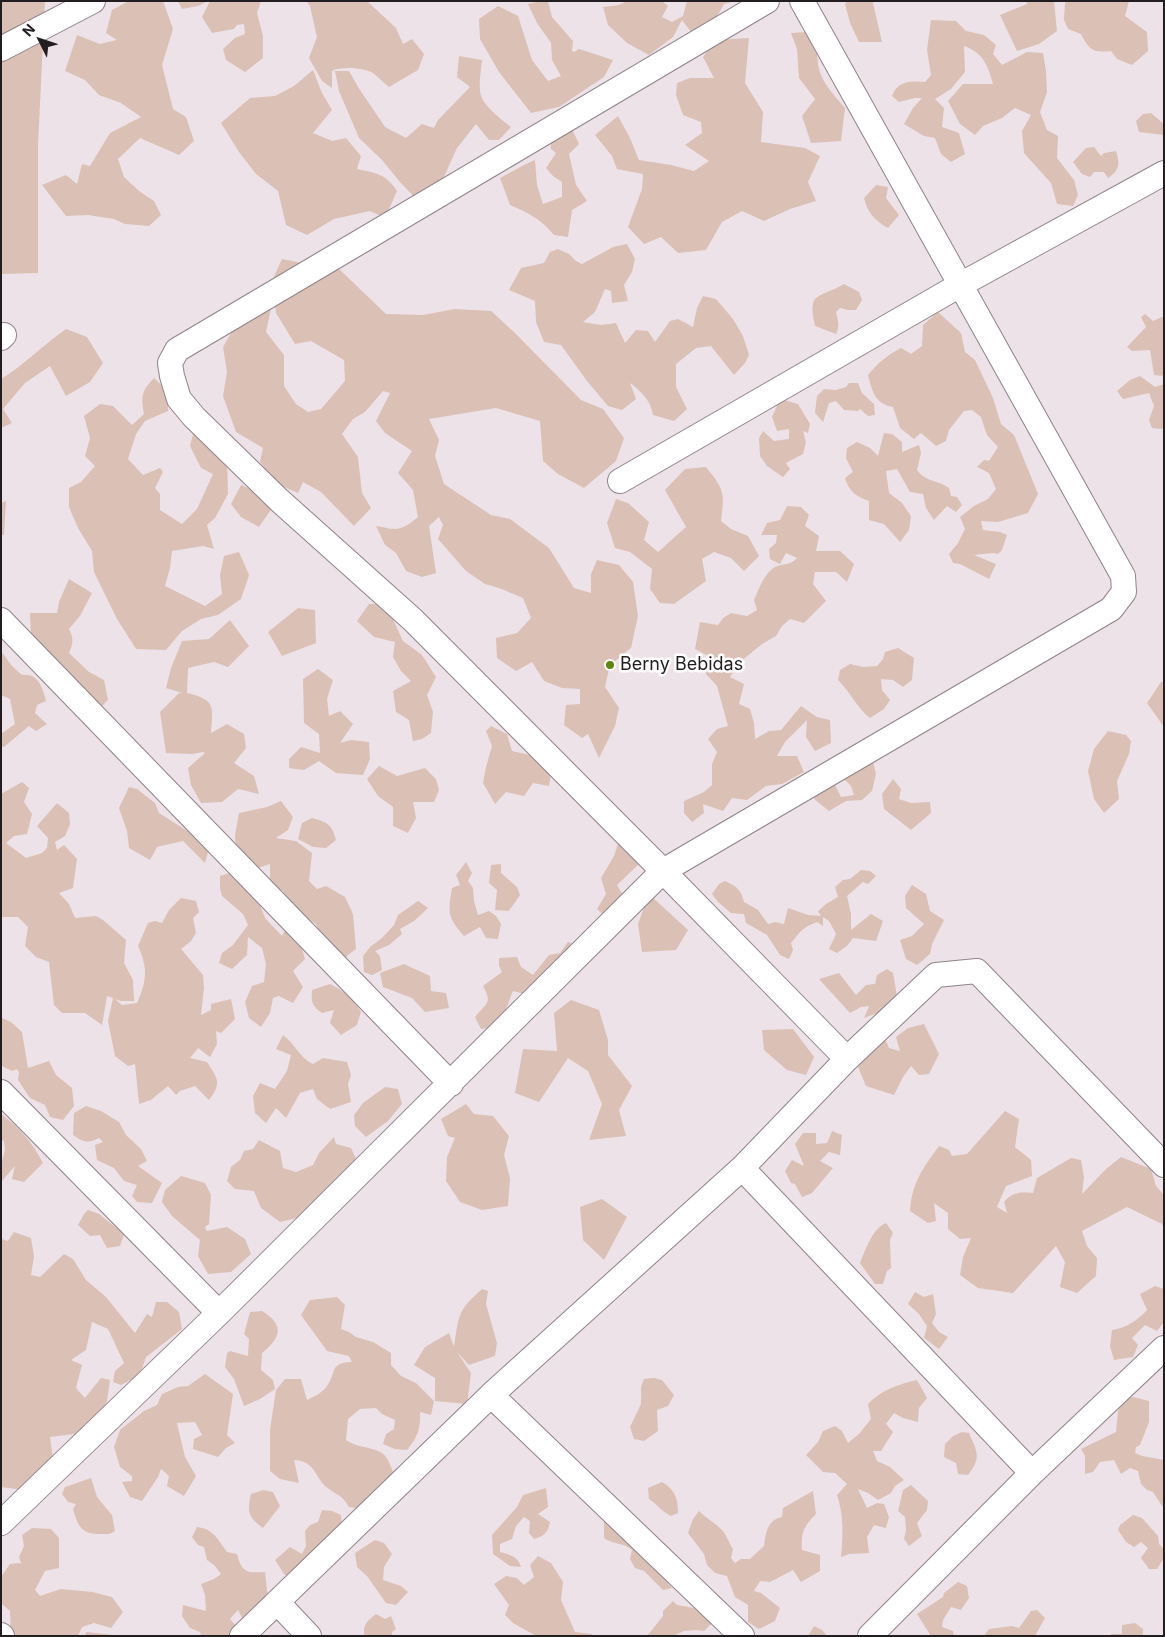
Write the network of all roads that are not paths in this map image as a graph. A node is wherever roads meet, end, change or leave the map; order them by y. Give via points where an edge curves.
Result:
1 (767, 1) edge
2 (802, 1) edge
3 (83, 4) edge
4 (1, 49) edge
5 (1164, 173) edge
6 (960, 285) junction
7 (620, 481) dead end
8 (1, 620) edge
9 (663, 871) junction
10 (847, 1059) junction
11 (451, 1084) junction
12 (1, 1092) edge
13 (1164, 1164) edge
14 (742, 1168) junction
15 (220, 1313) junction
16 (1164, 1348) edge
17 (491, 1395) junction
18 (1032, 1474) junction
19 (1, 1523) edge
20 (277, 1602) junction
21 (242, 1636) edge
22 (309, 1636) edge
23 (742, 1636) edge
24 (870, 1636) edge

1 - 9 street via 176,350 170,363 180,399 194,417 279,500 413,620
2 - 6 street
3 - 4 street
5 - 6 street
6 - 7 street
6 - 9 street via 1123,576 1124,592 1111,609
8 - 11 street
9 - 10 street
9 - 11 street
10 - 13 street via 936,975 977,971
10 - 14 street
11 - 15 street
12 - 15 street
14 - 17 street
14 - 18 street
15 - 19 street
16 - 18 street
17 - 20 street
17 - 23 street
18 - 24 street
20 - 21 street
20 - 22 street

